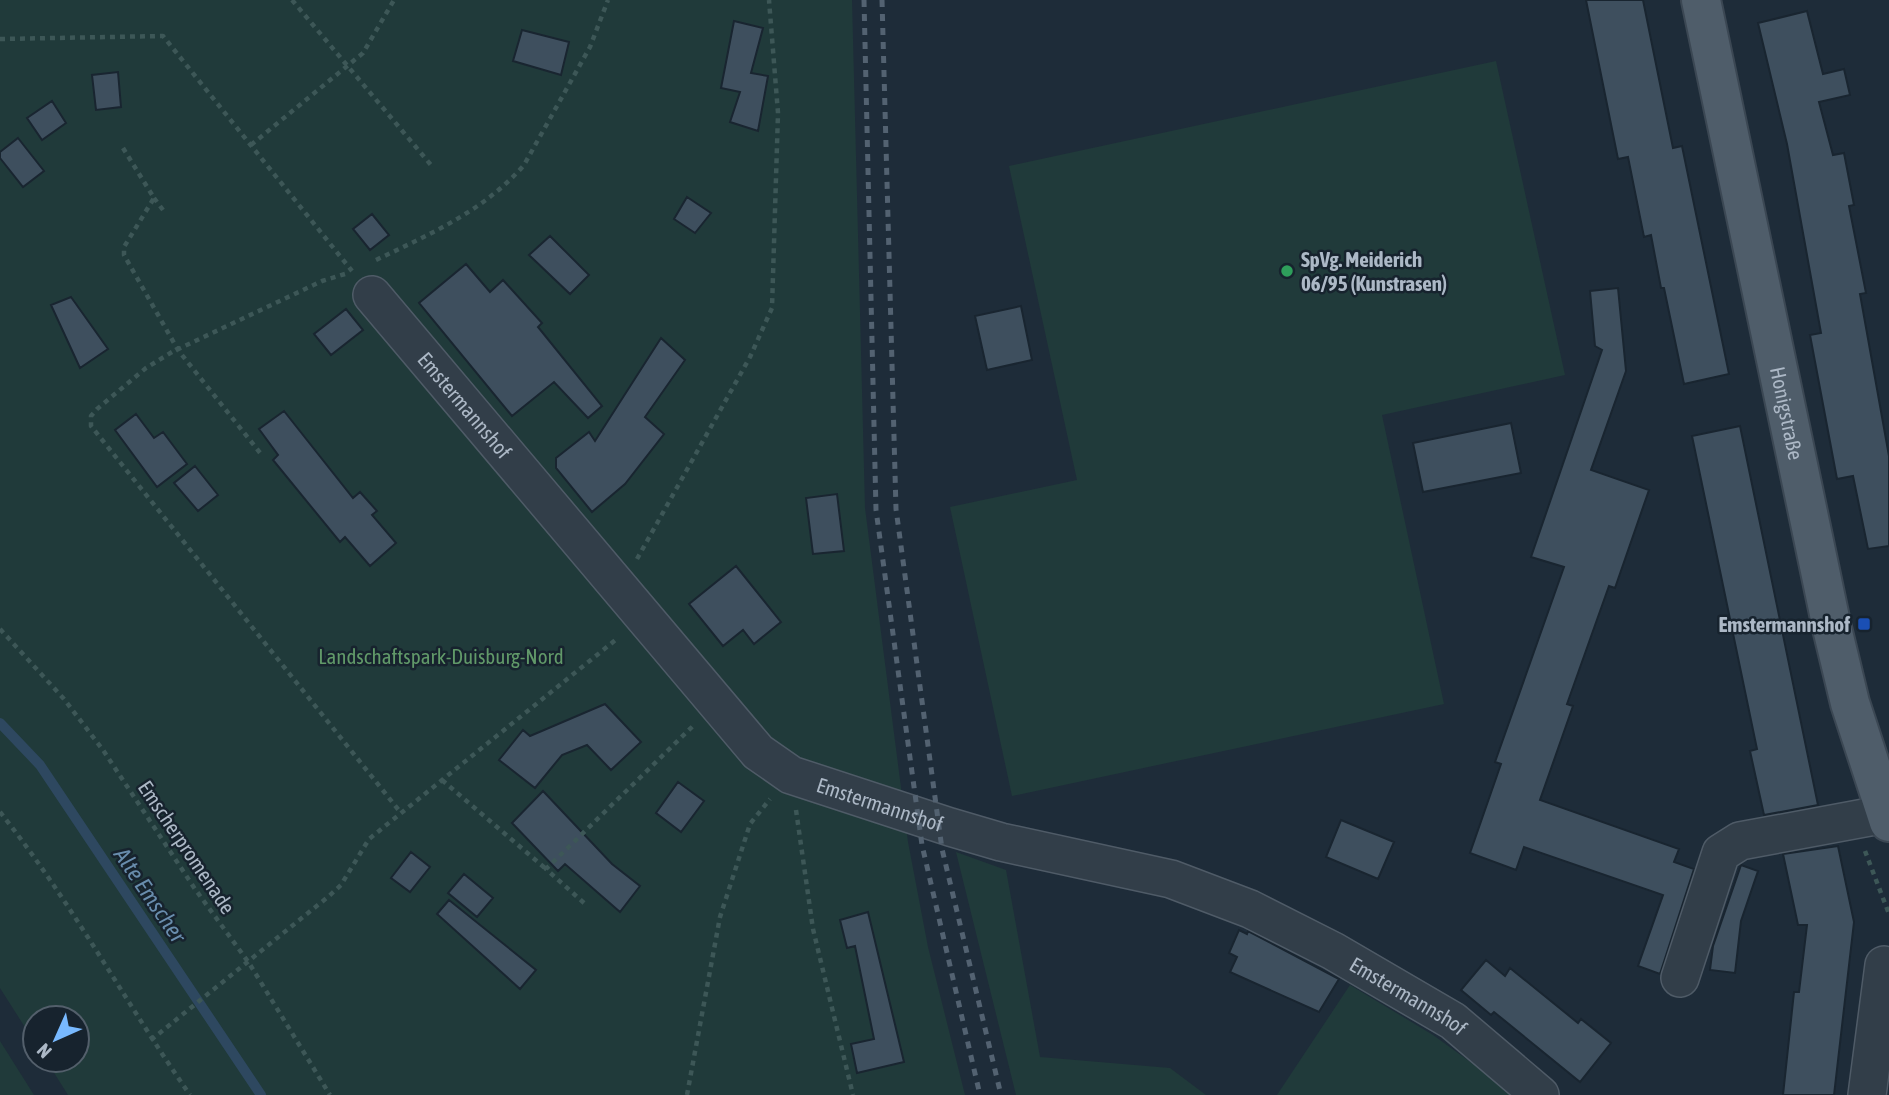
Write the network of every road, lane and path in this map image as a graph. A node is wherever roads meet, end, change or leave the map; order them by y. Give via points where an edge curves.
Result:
1 (292, 0) edge
2 (394, 0) edge
3 (608, 0) edge
4 (769, 0) edge
5 (1701, 0) edge
6 (0, 39) edge
7 (346, 67) junction
8 (251, 145) junction
9 (123, 148) dead end
10 (431, 165) dead end
11 (154, 198) junction
12 (166, 214) dead end
13 (362, 283) junction
14 (178, 350) junction
15 (261, 454) dead end
16 (619, 586) junction
17 (0, 629) edge
18 (624, 633) dead end
19 (715, 702) junction
20 (791, 775) junction
21 (442, 780) junction
22 (0, 812) edge
23 (401, 813) junction
24 (1879, 827) edge
25 (545, 869) junction
26 (583, 903) dead end
27 (1889, 914) edge
28 (249, 963) junction
29 (1884, 965) dead end
30 (1680, 978) dead end
31 (151, 1040) junction
32 (190, 1095) edge
33 (331, 1095) edge
34 (687, 1095) edge
35 (852, 1095) edge
36 (1540, 1095) edge
37 (1867, 1095) edge

1 - 7 path
2 - 7 path via 363,53
3 - 13 path via 590,47 510,181
4 - 16 path via 778,113 772,308 737,381
5 - 24 main road, Honigstraße via 1832,628
6 - 8 path via 163,36
7 - 8 path
7 - 10 path
8 - 13 path
9 - 11 path
11 - 12 path
11 - 14 path via 124,247 124,255
13 - 14 path via 322,281
13 - 16 street, Emstermannshof
14 - 15 path
14 - 23 path via 146,368 97,409 91,426
16 - 19 street, Emstermannshof
17 - 28 path, Emscherpromenade via 95,740
18 - 21 path
19 - 20 street, Emstermannshof via 758,752
19 - 25 path
20 - 34 path via 750,824 720,917
20 - 35 path via 813,929
20 - 36 street, Emstermannshof via 1001,842 1171,879 1250,909 1334,951 1453,1021
21 - 23 path
21 - 25 path
22 - 31 path via 39,860
23 - 28 path via 369,839 341,885
24 - 27 path
24 - 30 street via 1740,841 1721,853
25 - 26 path
28 - 31 path
28 - 33 path, Emscherpromenade
29 - 37 street
31 - 32 path

